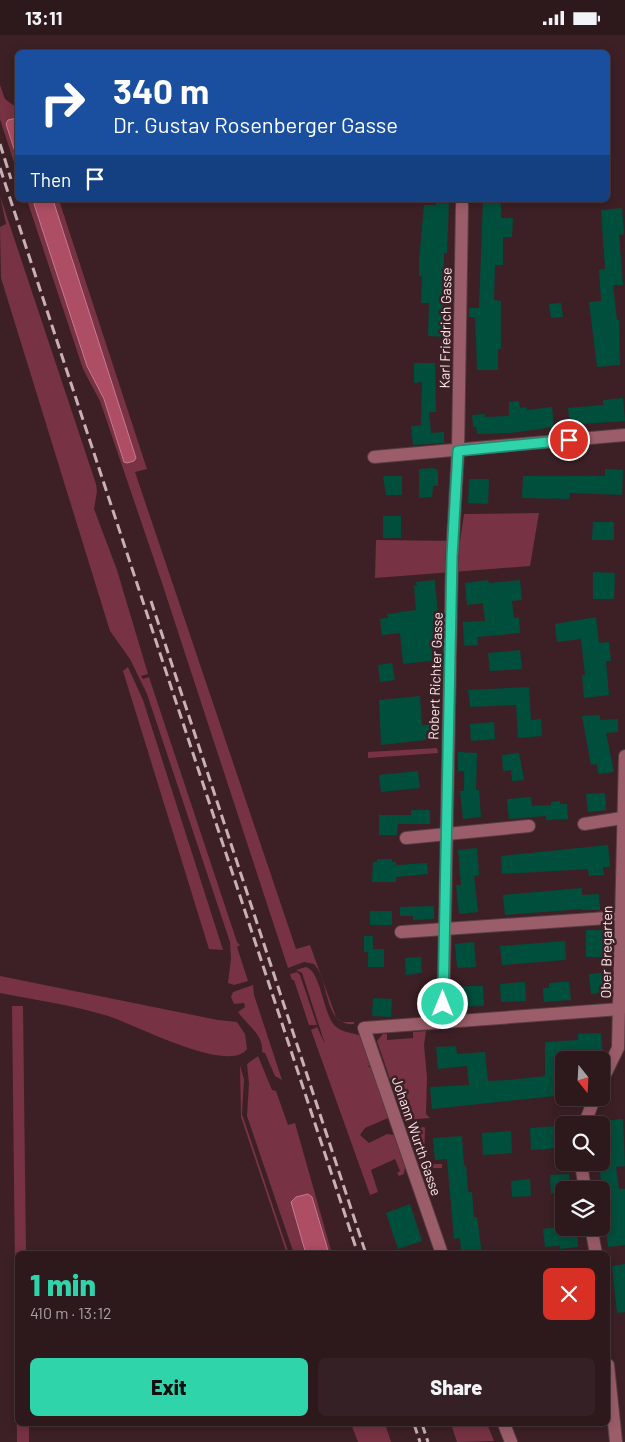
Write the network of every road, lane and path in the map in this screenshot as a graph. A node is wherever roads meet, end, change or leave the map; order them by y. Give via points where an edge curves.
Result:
1 (462, 205) dead end
2 (625, 435) edge
3 (458, 451) junction
4 (374, 457) dead end
5 (625, 756) edge
6 (622, 818) junction
7 (584, 824) dead end
8 (529, 826) dead end
9 (447, 834) junction
10 (406, 838) dead end
11 (622, 917) junction
12 (443, 929) junction
13 (401, 932) dead end
14 (620, 1009) junction
15 (443, 1023) junction
16 (610, 1064) edge
17 (593, 1236) edge
18 (441, 1251) edge
19 (595, 1251) edge
20 (610, 1384) edge
21 (505, 1426) edge
22 (511, 1442) edge
23 (616, 1442) edge

1 - 3 street, Karl Friedrich Gasse
2 - 3 street
3 - 4 street
3 - 9 street, Robert Richter Gasse via 452,556
5 - 6 street, Ober Bregarten
6 - 7 street
6 - 11 street, Ober Bregarten
8 - 9 street
9 - 10 street
9 - 12 street, Robert Richter Gasse
11 - 12 street
11 - 14 street, Ober Bregarten
12 - 13 street
12 - 15 street, Robert Richter Gasse
14 - 15 street
14 - 16 street, Ober Bregarten via 618,1048
15 - 18 street, Johann Wurth Gasse via 364,1028
17 - 19 street
20 - 23 street
21 - 22 street

